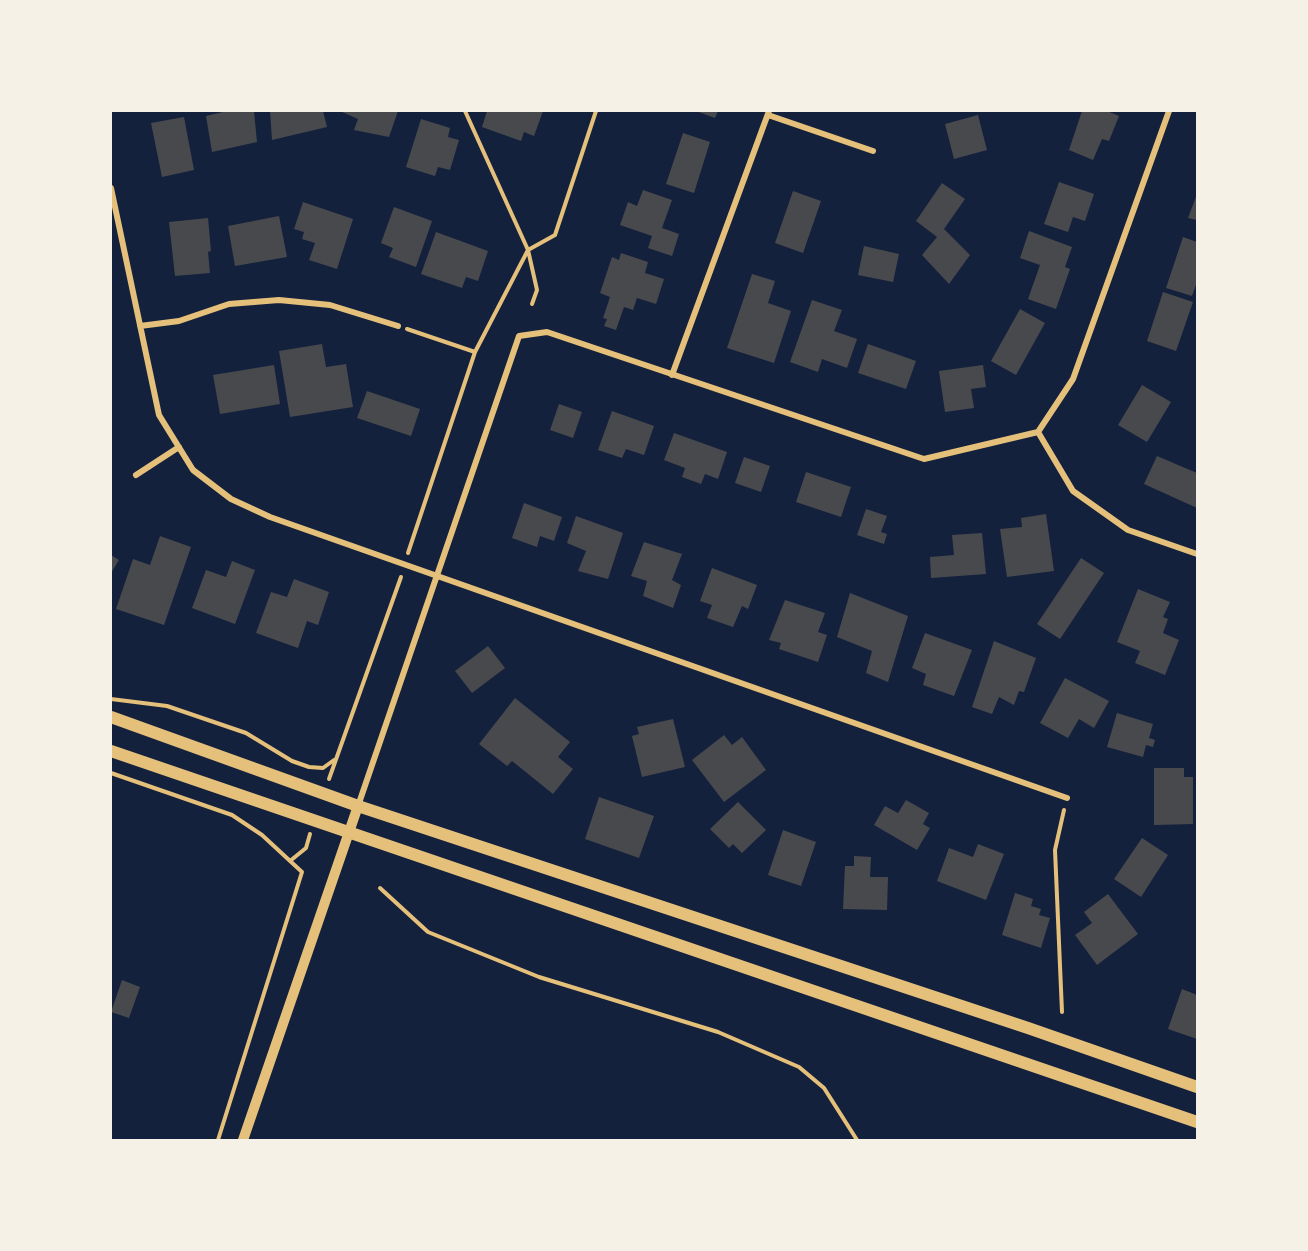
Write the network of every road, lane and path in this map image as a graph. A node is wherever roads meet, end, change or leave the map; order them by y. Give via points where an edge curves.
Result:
1 (465, 111) edge
2 (596, 111) edge
3 (1169, 111) edge
4 (769, 113) edge
5 (873, 151) dead end
6 (111, 188) edge
7 (113, 211) edge
8 (528, 250) junction
9 (532, 304) dead end
10 (140, 326) junction
11 (398, 326) joint
12 (475, 352) junction
13 (672, 375) junction
14 (1038, 432) junction
15 (179, 447) junction
16 (136, 475) dead end
17 (1197, 554) edge
18 (404, 565) junction
19 (437, 576) junction
20 (111, 699) edge
21 (111, 717) edge
22 (111, 751) edge
23 (111, 773) edge
24 (1067, 798) joint
25 (358, 806) junction
26 (350, 833) junction
27 (306, 848) dead end
28 (290, 861) junction
29 (380, 888) dead end
30 (1062, 1012) dead end
31 (1197, 1087) edge
32 (1197, 1122) edge
33 (218, 1140) edge
34 (243, 1140) edge
35 (857, 1140) edge

1 - 8 path
2 - 8 path via 555,235
3 - 14 street via 1073,379
4 - 5 street
4 - 13 street
6 - 7 street
7 - 10 street
8 - 9 path via 537,290
8 - 12 path
10 - 11 street via 179,321 229,304 279,300 330,305
10 - 15 street via 159,415
11 - 12 path
12 - 18 path
13 - 14 street via 924,459
13 - 19 street via 547,332 519,336
14 - 17 street via 1073,491 1128,530
15 - 16 street
15 - 18 street via 193,470 231,500
18 - 19 street
18 - 20 path via 335,760 323,768 292,760 246,733 166,706
19 - 24 street
19 - 25 street
21 - 25 main road
22 - 26 main road
23 - 28 path via 232,814
24 - 30 path via 1055,850
25 - 26 street
25 - 31 main road
26 - 32 main road
26 - 34 street
27 - 28 path
28 - 33 path via 302,872
29 - 35 path via 428,932 539,977 718,1032 799,1067 825,1088

